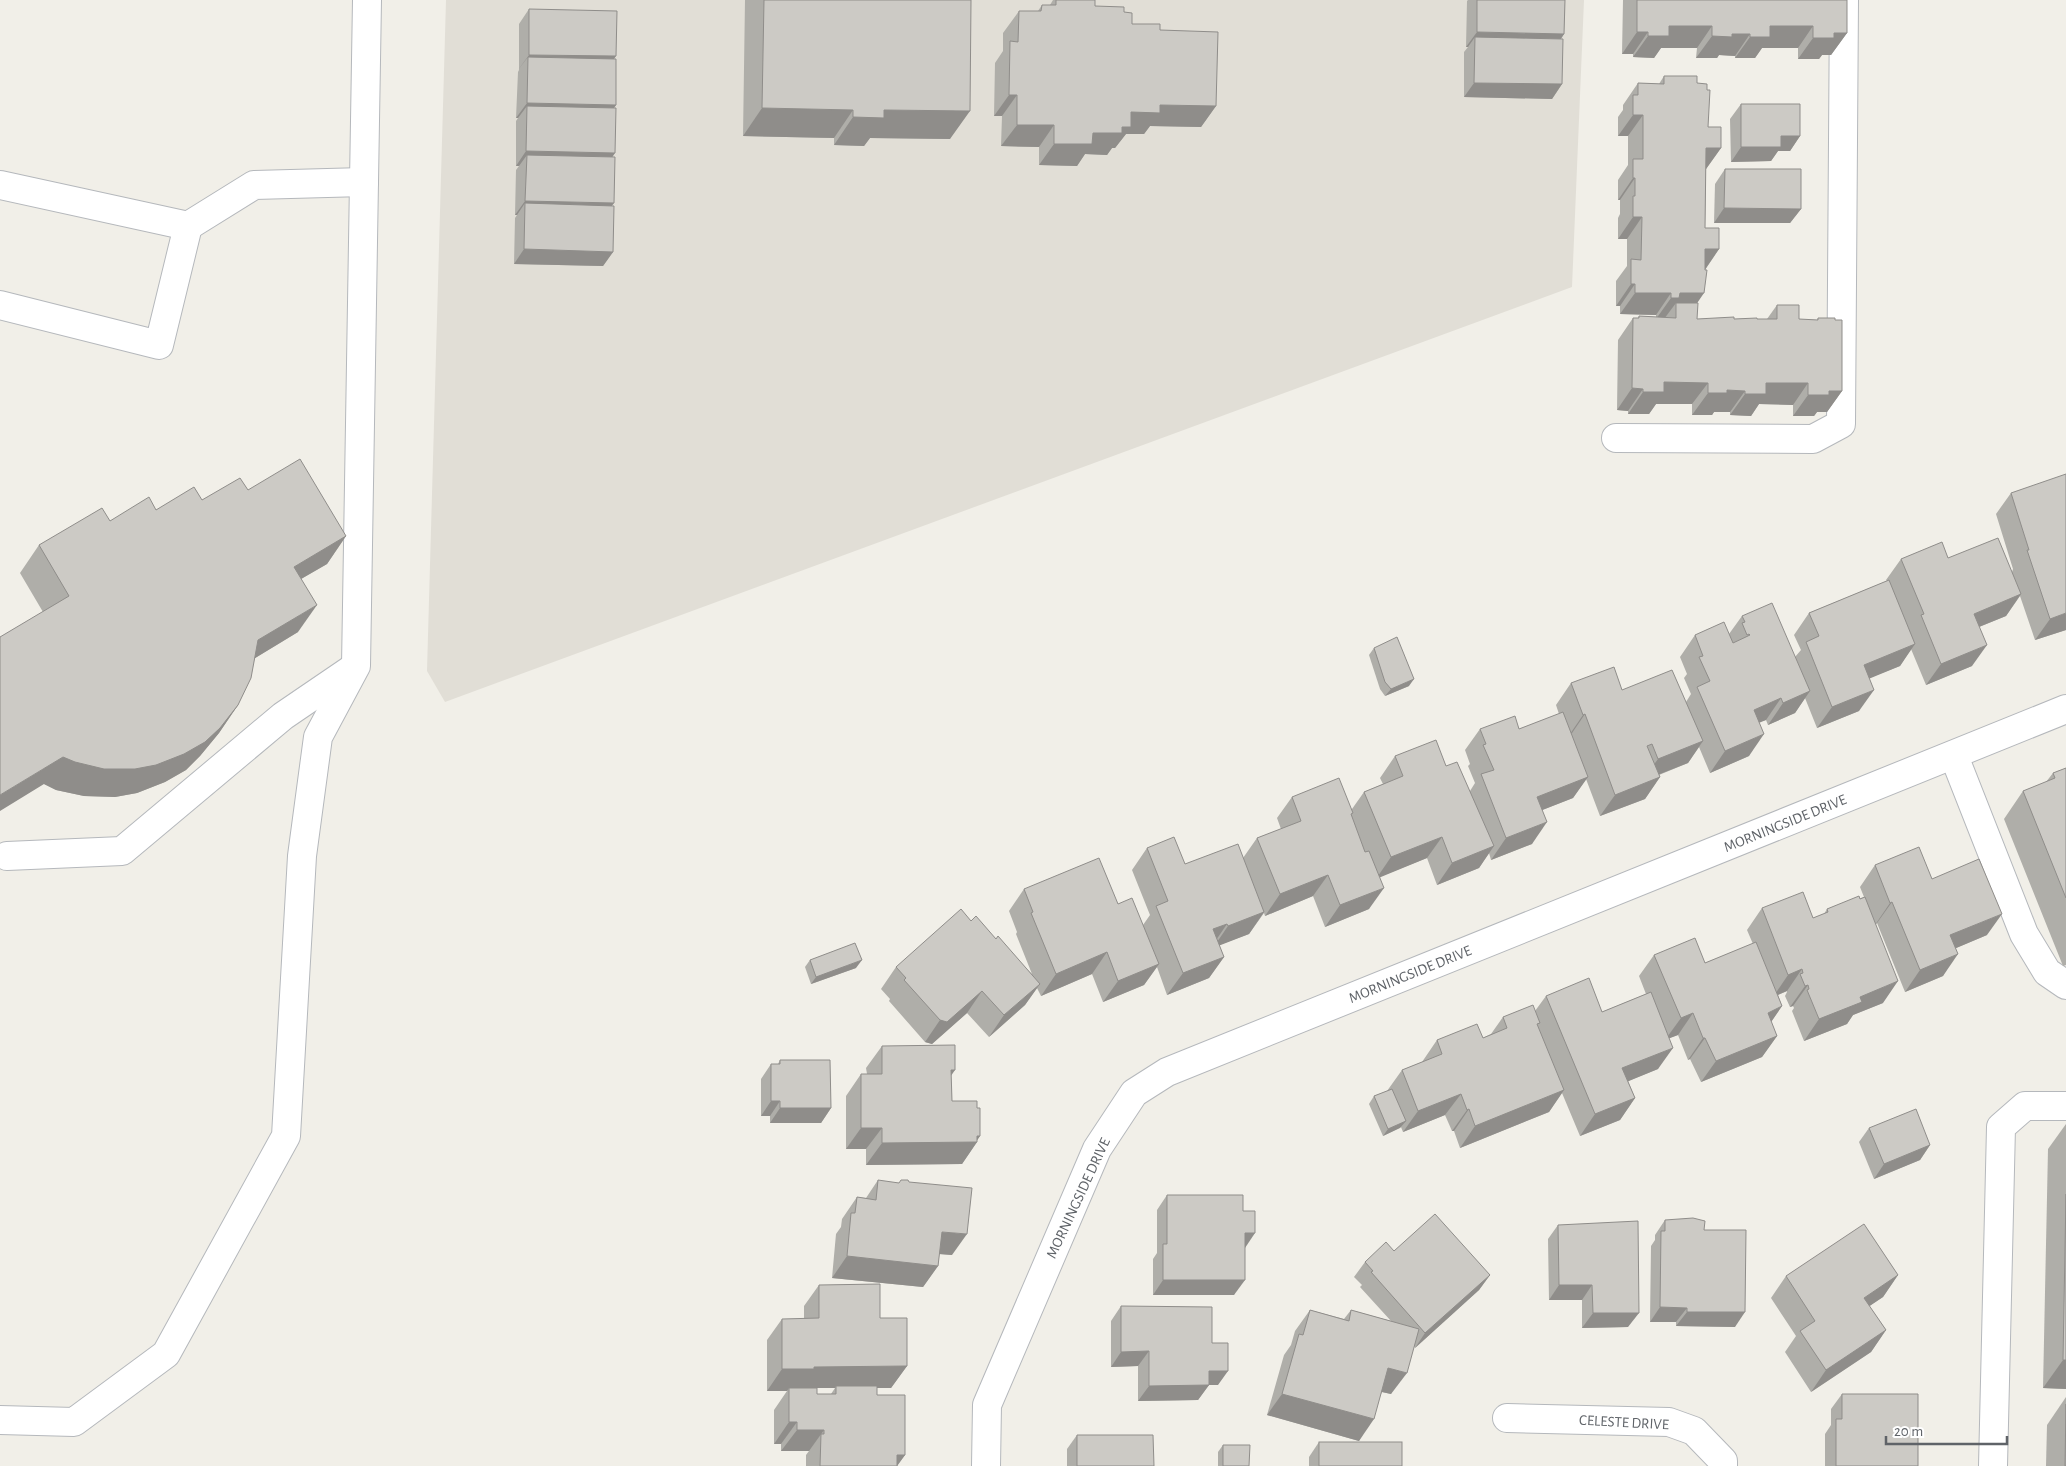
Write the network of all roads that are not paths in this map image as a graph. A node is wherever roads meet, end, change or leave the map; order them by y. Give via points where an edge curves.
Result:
1 (367, 0) edge
2 (1844, 0) edge
3 (364, 182) junction
4 (0, 185) edge
5 (188, 226) junction
6 (0, 305) edge
7 (1616, 438) dead end
8 (356, 666) junction
9 (2066, 709) edge
10 (1954, 756) junction
11 (8, 856) dead end
12 (2066, 985) edge
13 (2066, 1106) edge
14 (1507, 1418) dead end
15 (0, 1420) edge
16 (986, 1466) edge
17 (1723, 1466) edge
18 (1993, 1466) edge

1 - 3 street
2 - 7 street via 1841,424 1813,440
3 - 5 street via 254,185
3 - 8 street
4 - 5 street
5 - 6 street via 159,345
8 - 11 street via 283,716 122,851
8 - 15 street via 318,737 302,856 286,1136 166,1354 74,1422
9 - 10 street, MORNINGSIDE DRIVE
10 - 12 street via 2024,934 2047,972
10 - 16 street, MORNINGSIDE DRIVE via 1167,1072 1134,1093 1097,1149 987,1405
13 - 18 street via 2025,1106 2002,1127
14 - 17 street, CELESTE DRIVE via 1669,1422 1694,1431 1723,1461

